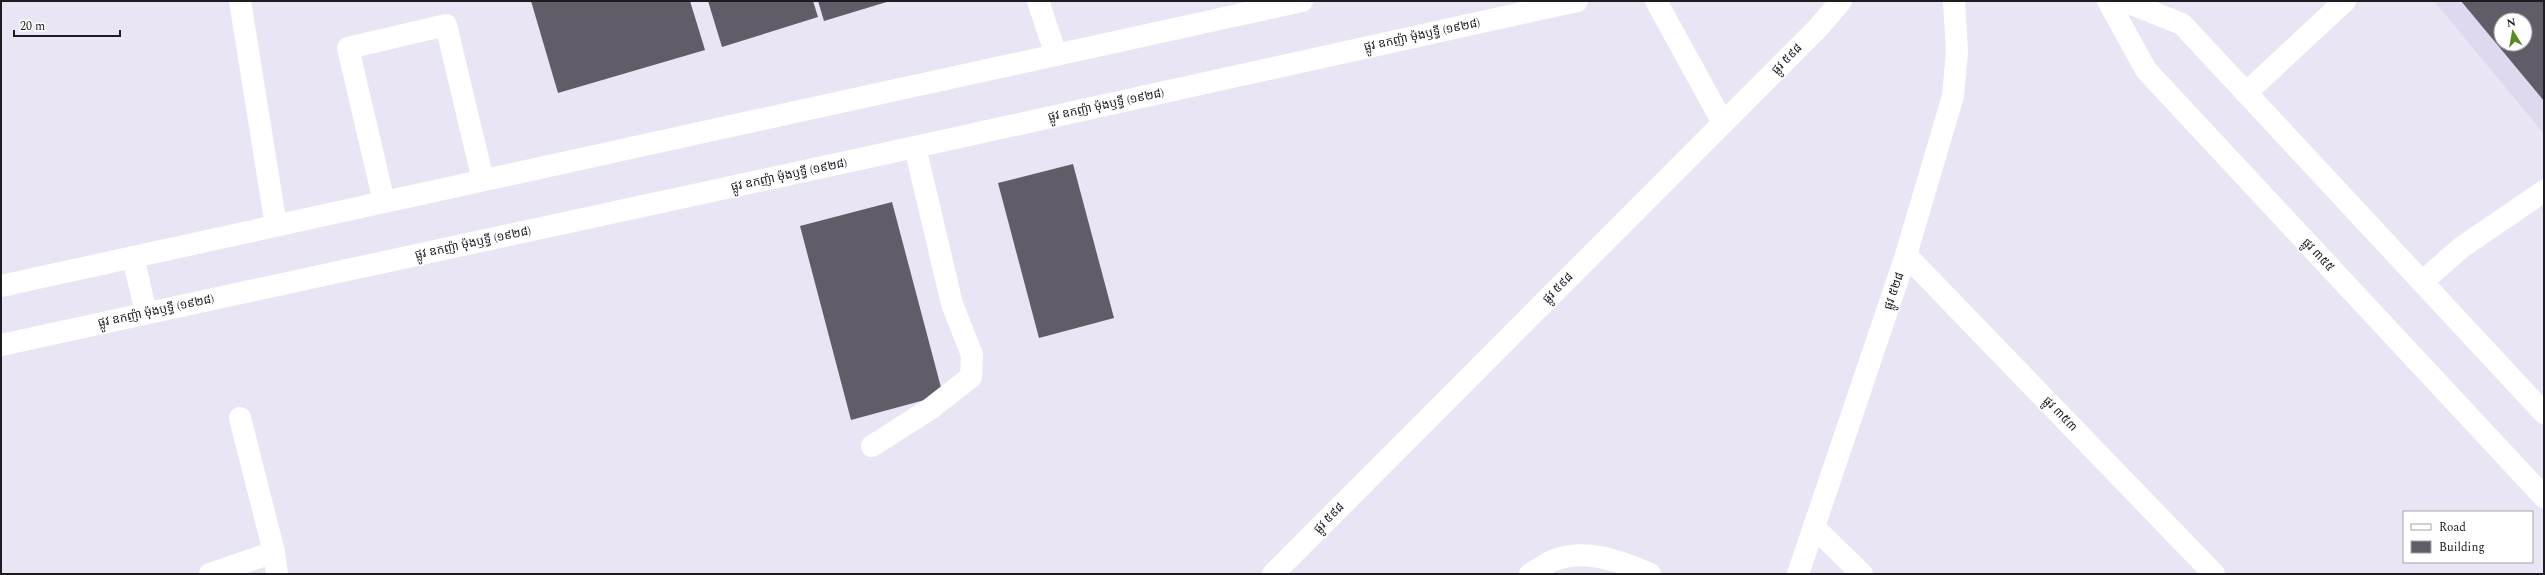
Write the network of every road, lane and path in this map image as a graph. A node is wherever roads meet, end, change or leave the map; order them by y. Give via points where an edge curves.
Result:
1 (240, 1) edge
2 (1038, 1) edge
3 (1302, 1) edge
4 (1577, 1) edge
5 (1656, 1) edge
6 (1842, 1) edge
7 (1954, 1) edge
8 (2108, 1) edge
9 (2124, 1) edge
10 (2345, 1) edge
11 (1056, 55) junction
12 (2246, 93) junction
13 (1723, 123) junction
14 (915, 148) junction
15 (483, 180) junction
16 (2544, 191) edge
17 (384, 202) junction
18 (276, 226) junction
19 (1906, 255) junction
20 (133, 257) junction
21 (2422, 282) junction
22 (1, 286) edge
23 (146, 313) junction
24 (1, 344) edge
25 (2544, 413) edge
26 (240, 418) dead end
27 (872, 446) dead end
28 (2544, 497) edge
29 (1814, 527) junction
30 (274, 552) junction
31 (210, 574) edge
32 (277, 574) edge
33 (1273, 574) edge
34 (1530, 574) edge
35 (1650, 574) edge
36 (1798, 574) edge
37 (1862, 574) edge
38 (2214, 574) edge

1 - 18 main road
2 - 11 main road
3 - 11 main road
4 - 14 main road, ផ្លូវ ឧកញ៉ា ម៉ុងឫទ្ធី (១៩២៨)
5 - 13 main road
6 - 13 main road, ផ្លូវ ៥៩៨
7 - 19 main road, ផ្លូវ ៥២៨ via 1957,52 1952,96
8 - 28 main road, ផ្លូវ ៣៥៥ via 2146,70
9 - 12 main road via 2182,24
10 - 12 main road
11 - 15 main road
12 - 21 main road
13 - 33 main road, ផ្លូវ ៥៩៨
14 - 23 main road, ផ្លូវ ឧកញ៉ា ម៉ុងឫទ្ធី (១៩២៨)
14 - 27 main road via 952,304 972,355 971,377 930,409
15 - 17 main road
15 - 17 main road via 446,24 348,48
16 - 21 main road via 2462,247
17 - 18 main road
18 - 20 main road
19 - 29 main road, ផ្លូវ ៥២៨
19 - 38 main road, ផ្លូវ ៣៥៣
20 - 22 main road
20 - 23 main road
21 - 25 main road
23 - 24 main road, ផ្លូវ ឧកញ៉ា ម៉ុងឫទ្ធី (១៩២៨)
26 - 30 main road
29 - 36 main road, ផ្លូវ ៥២៨
29 - 37 main road
30 - 31 main road
30 - 32 main road
34 - 35 main road via 1553,561 1585,554 1632,566

